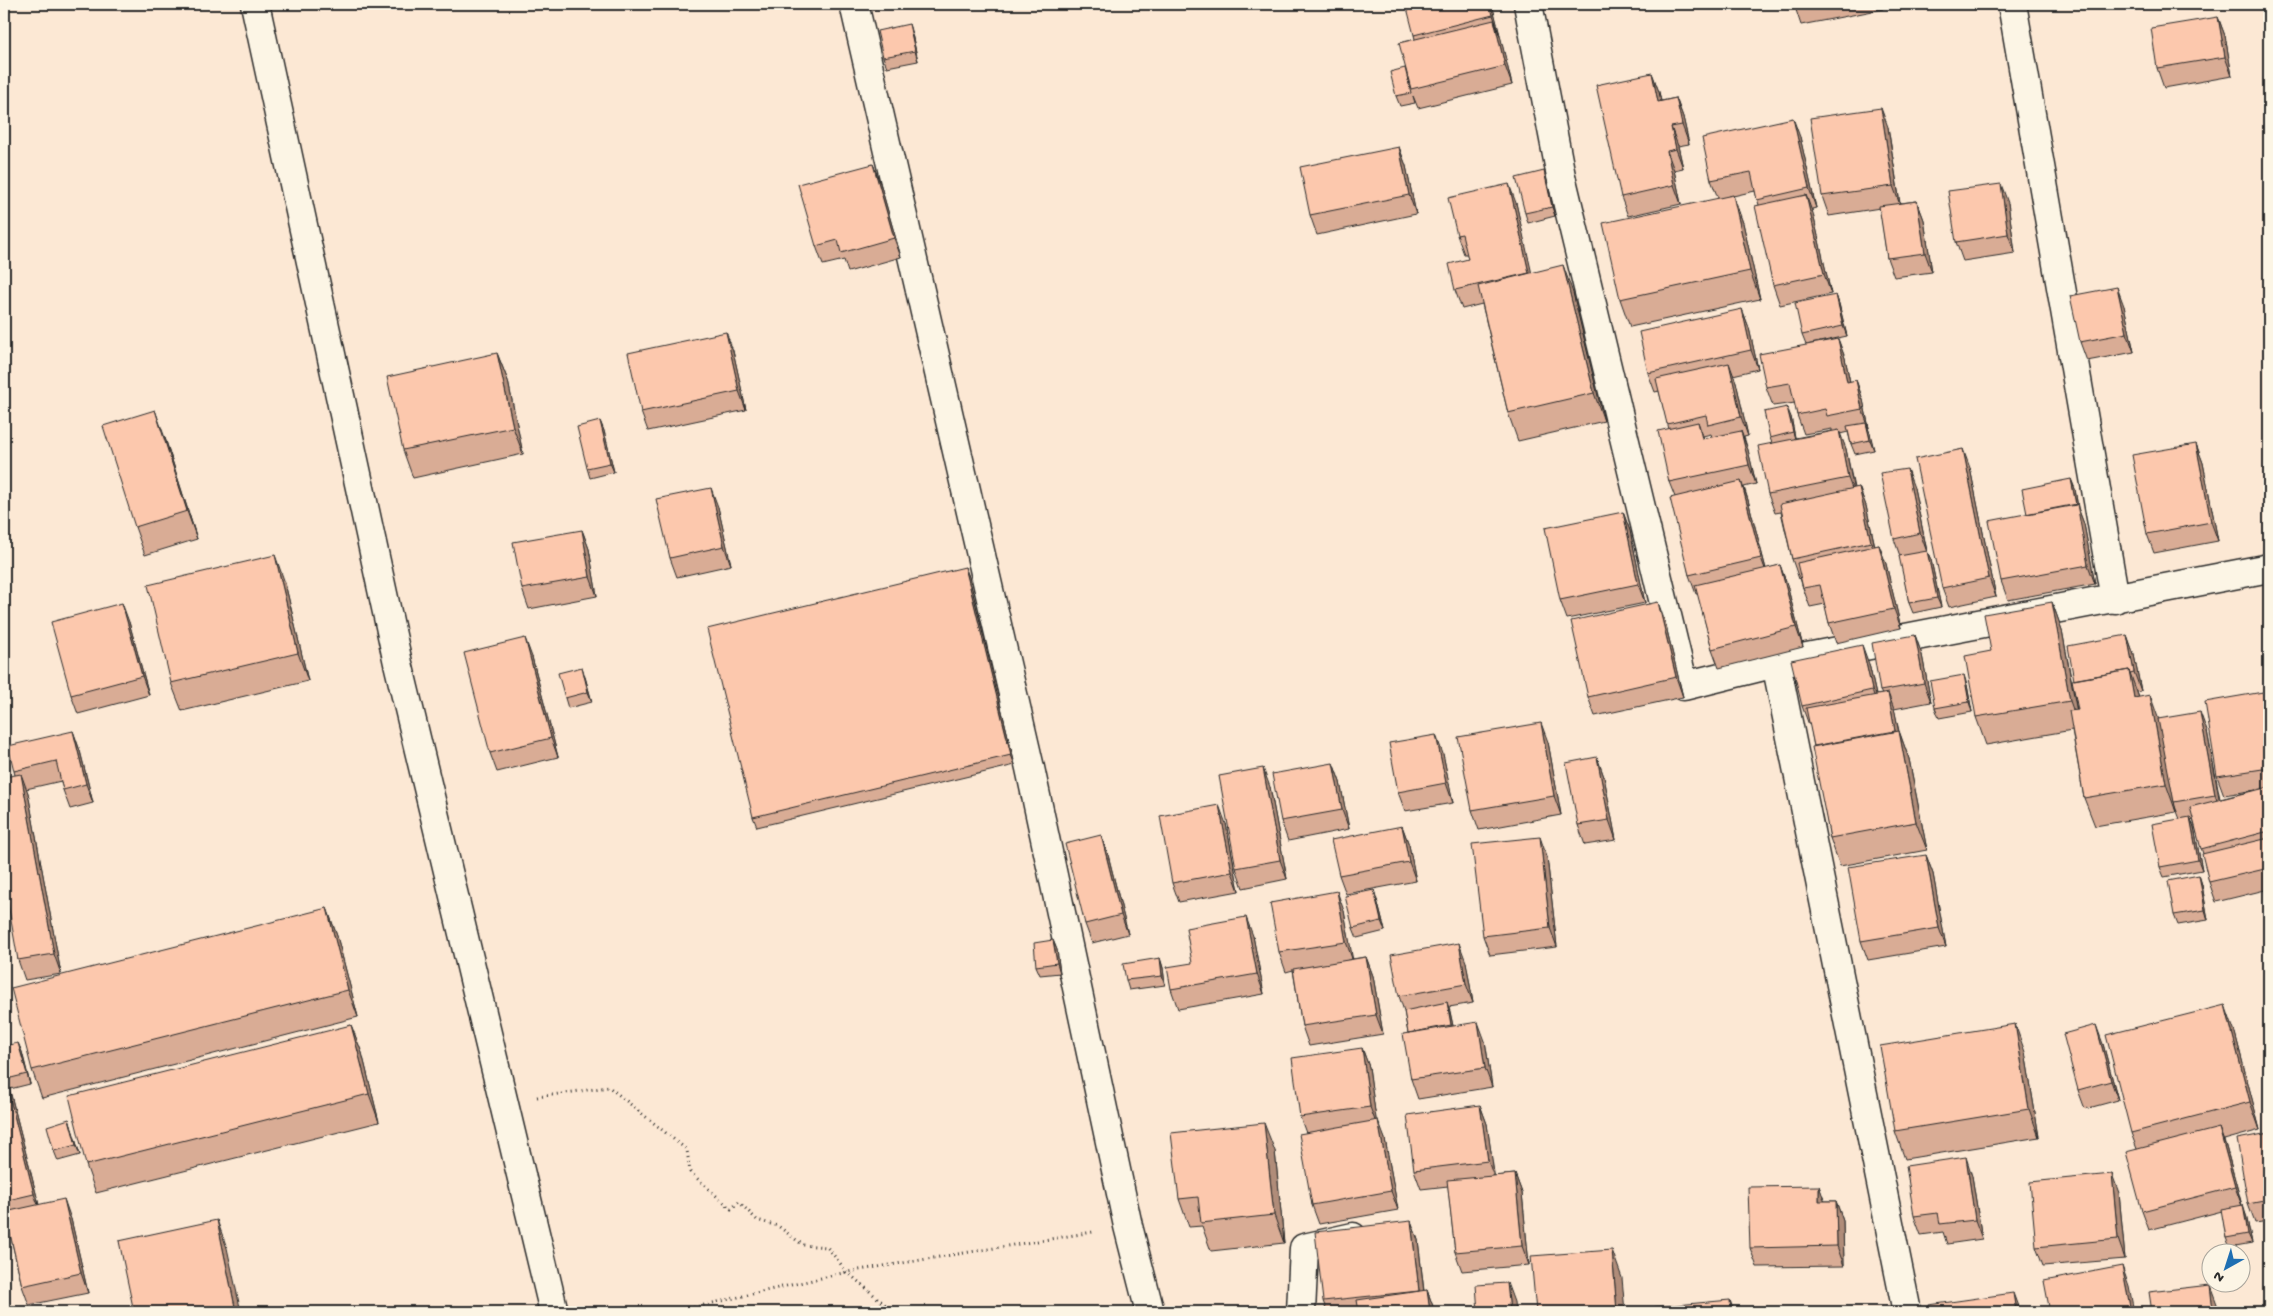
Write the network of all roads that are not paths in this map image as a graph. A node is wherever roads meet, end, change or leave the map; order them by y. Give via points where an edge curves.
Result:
1 (255, 4) edge
2 (854, 4) edge
3 (1528, 4) edge
4 (2012, 4) edge
5 (2269, 568) edge
6 (2115, 599) junction
7 (1776, 663) junction
8 (1376, 1231) edge
9 (554, 1312) edge
10 (1150, 1312) edge
11 (1302, 1312) edge
12 (1907, 1312) edge

1 - 9 main road via 398,663
2 - 10 main road via 1030,768 1128,1226
3 - 7 main road via 1561,176 1684,686
4 - 6 main road
5 - 6 main road
6 - 7 main road
7 - 12 main road
8 - 11 main road via 1304,1248

